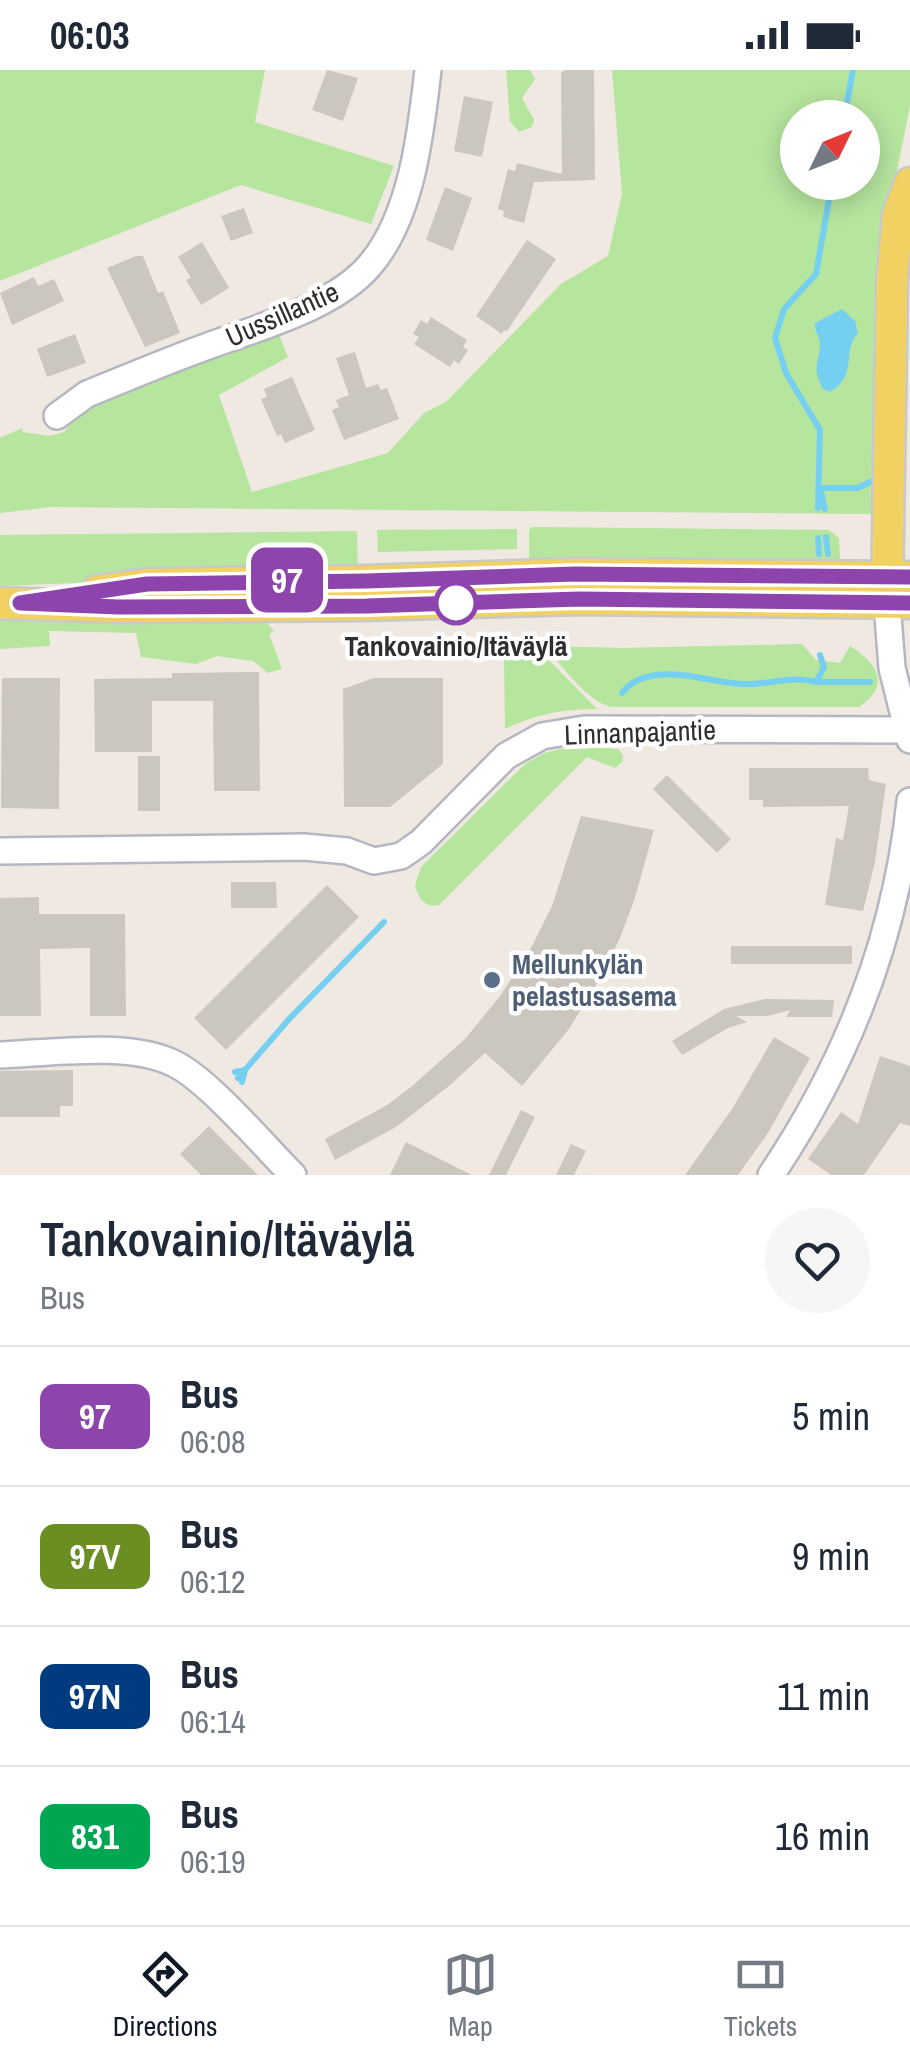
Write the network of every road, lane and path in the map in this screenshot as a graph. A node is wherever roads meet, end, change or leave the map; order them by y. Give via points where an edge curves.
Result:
1 (428, 70) edge
2 (910, 183) edge
3 (57, 416) dead end
4 (899, 590) edge
5 (10, 603) edge
6 (910, 718) edge
7 (909, 730) edge
8 (910, 740) edge
9 (910, 802) edge
10 (0, 850) edge
11 (0, 1055) edge
12 (293, 1175) edge
13 (771, 1175) edge

1 - 3 street, Uussillantie via 409,182 391,232 369,267 324,299 86,394
2 - 4 main road via 898,215 892,281
4 - 5 main road via 575,574 147,584
4 - 7 street via 892,668
6 - 7 street
7 - 8 street
7 - 10 street, Linnanpajantie via 584,729 542,736 506,756 421,842 401,856 374,861 304,847
9 - 13 street via 900,876 852,1033
11 - 12 street via 120,1051 168,1061 197,1080

